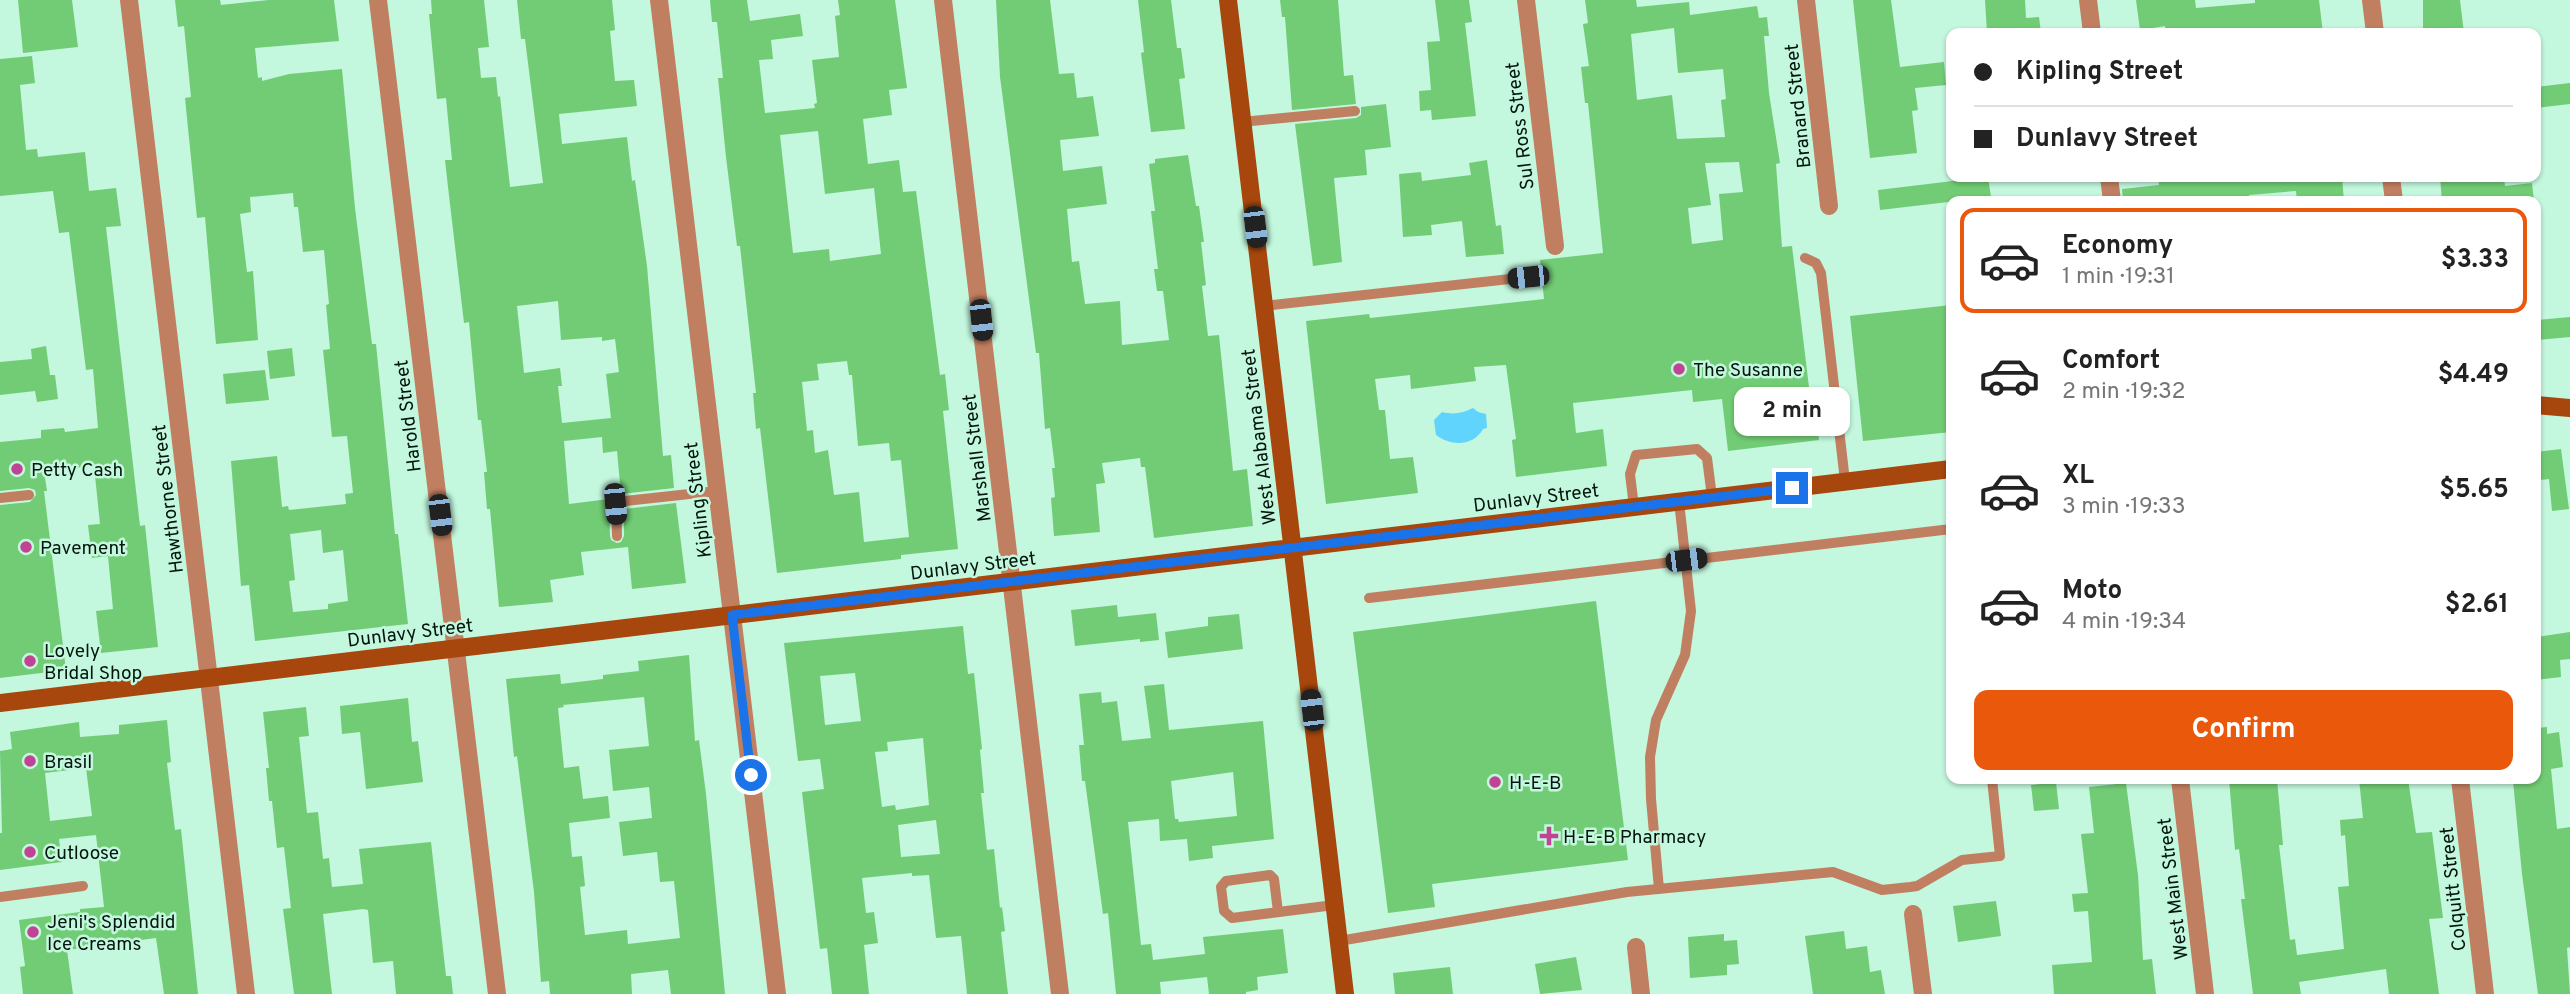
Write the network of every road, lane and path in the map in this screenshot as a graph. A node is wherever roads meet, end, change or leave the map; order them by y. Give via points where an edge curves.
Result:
1 (130, 0) edge
2 (378, 0) edge
3 (659, 0) edge
4 (943, 0) edge
5 (1228, 0) edge
6 (1526, 0) edge
7 (1806, 0) edge
8 (2088, 0) edge
9 (2371, 0) edge
10 (2091, 28) edge
11 (2374, 28) edge
12 (1355, 111) dead end
13 (1242, 122) junction
14 (1829, 206) dead end
15 (1555, 246) dead end
16 (1805, 258) dead end
17 (1528, 277) dead end
18 (1264, 306) junction
19 (2541, 405) edge
20 (2570, 408) edge
21 (1946, 470) edge
22 (1845, 481) junction
23 (717, 491) junction
24 (29, 495) dead end
25 (1712, 497) junction
26 (0, 498) edge
27 (1679, 501) junction
28 (1634, 507) junction
29 (1946, 530) edge
30 (618, 536) dead end
31 (1293, 548) junction
32 (1686, 560) junction
33 (1012, 581) junction
34 (1369, 598) dead end
35 (732, 615) junction
36 (457, 648) junction
37 (209, 678) junction
38 (0, 703) edge
39 (1993, 784) edge
40 (2181, 784) edge
41 (2461, 784) edge
42 (83, 886) dead end
43 (1659, 889) junction
44 (0, 897) edge
45 (1334, 905) junction
46 (1279, 912) junction
47 (1913, 914) dead end
48 (1339, 941) junction
49 (1636, 947) dead end
50 (246, 994) edge
51 (497, 994) edge
52 (777, 994) edge
53 (1060, 994) edge
54 (1345, 994) edge
55 (1641, 994) edge
56 (1923, 994) edge
57 (2205, 994) edge
58 (2485, 994) edge

1 - 37 street, Hawthorne Street
2 - 36 street, Harold Street
3 - 23 street, Kipling Street
4 - 33 street, Marshall Street
5 - 13 street, West Alabama Street
6 - 15 street, Sul Ross Street
7 - 14 street, Branard Street
8 - 10 street
9 - 11 street
12 - 13 lane
13 - 18 street, West Alabama Street
16 - 22 lane via 1816,263 1821,273
17 - 18 lane
18 - 31 street, West Alabama Street
19 - 20 street
21 - 22 street, Dunlavy Street
22 - 25 street, Dunlavy Street
23 - 30 lane via 616,502
23 - 35 street, Kipling Street
24 - 26 lane
25 - 27 street, Dunlavy Street
25 - 28 lane via 1707,458 1697,449 1636,455 1630,474
27 - 28 street, Dunlavy Street
27 - 32 lane
28 - 31 street, Dunlavy Street
29 - 32 lane
31 - 33 street, Dunlavy Street
31 - 45 street, West Alabama Street
32 - 34 lane
32 - 43 lane via 1691,611 1685,655 1656,720 1650,757
33 - 35 street, Dunlavy Street
33 - 53 street, Marshall Street
35 - 36 street, Dunlavy Street
35 - 52 street, Kipling Street
36 - 37 street, Dunlavy Street
36 - 51 street, Harold Street
37 - 38 street, Dunlavy Street
37 - 50 street, Hawthorne Street
39 - 43 lane via 2000,856 1962,860 1917,886 1882,890 1833,872
40 - 57 street, West Main Street
41 - 58 street, Colquitt Street
42 - 44 lane
43 - 48 lane
45 - 46 lane
45 - 48 street, West Alabama Street
46 - 46 lane via 1233,918 1224,911 1221,887 1226,881 1270,875
47 - 56 street
48 - 54 street, West Alabama Street
49 - 55 street

